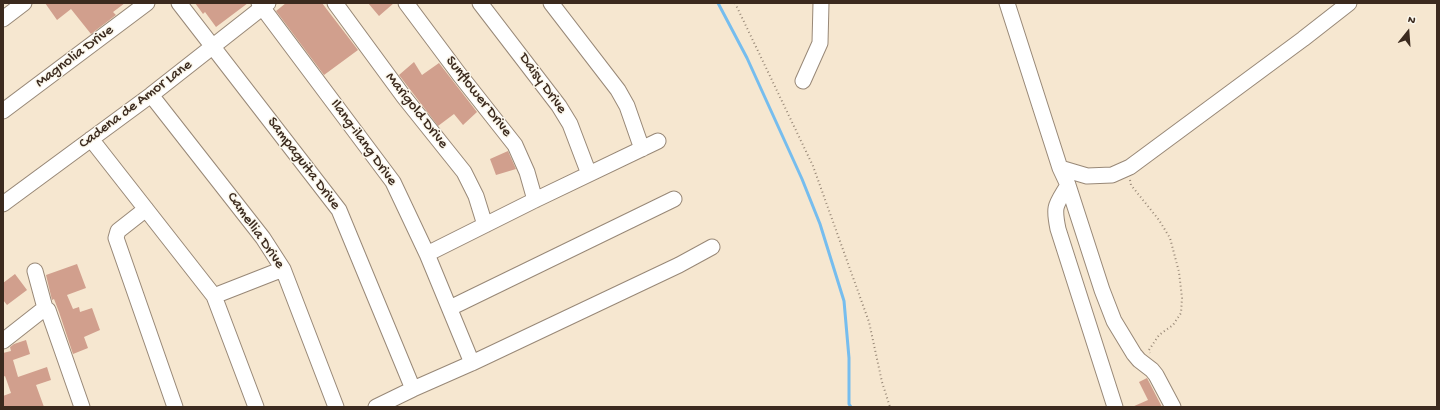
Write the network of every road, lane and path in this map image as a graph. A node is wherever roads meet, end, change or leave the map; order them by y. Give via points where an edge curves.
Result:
1 (24, 3) edge
2 (147, 3) edge
3 (179, 3) edge
4 (335, 3) edge
5 (406, 3) edge
6 (480, 3) edge
7 (551, 3) edge
8 (735, 3) edge
9 (821, 3) edge
10 (1007, 3) edge
11 (1349, 3) edge
12 (263, 4) edge
13 (3, 19) edge
14 (213, 47) junction
15 (803, 81) dead end
16 (152, 95) junction
17 (3, 111) edge
18 (91, 138) junction
19 (658, 141) dead end
20 (642, 149) junction
21 (1060, 168) junction
22 (1130, 168) junction
23 (589, 174) junction
24 (1068, 185) junction
25 (674, 199) dead end
26 (535, 200) junction
27 (3, 204) edge
28 (146, 209) junction
29 (485, 226) junction
30 (712, 247) dead end
31 (427, 254) junction
32 (283, 268) junction
33 (35, 271) dead end
34 (214, 296) junction
35 (45, 308) junction
36 (450, 308) junction
37 (3, 341) edge
38 (472, 362) junction
39 (1152, 370) junction
40 (413, 389) junction
41 (82, 407) edge
42 (175, 407) edge
43 (256, 407) edge
44 (336, 407) edge
45 (376, 407) edge
46 (890, 407) edge
47 (1115, 407) edge
48 (1173, 407) edge

1 - 13 street
2 - 17 street, Magnolia Drive
3 - 14 street, Sampaguita Drive
4 - 29 street, Marigold Drive via 404,97 464,172 476,196
5 - 26 street, Sunflower Drive via 515,144
6 - 23 street, Daisy Drive via 559,106 570,124
7 - 20 street via 618,90 627,106
8 - 46 path via 813,166 869,322
9 - 15 street via 820,43
10 - 21 street
11 - 22 street
12 - 14 street, Cadena de Amor Lane
12 - 31 street, Ilang-ilang Drive via 393,182
14 - 16 street, Cadena de Amor Lane
14 - 40 street, Sampaguita Drive via 339,210
16 - 18 street, Cadena de Amor Lane
16 - 32 street, Camellia Drive via 263,238
18 - 27 street, Cadena de Amor Lane
18 - 28 street
19 - 20 street
20 - 23 street
21 - 22 street via 1087,176 1112,175
21 - 24 street
22 - 39 path via 1131,185 1170,238 1181,291 1181,313 1173,325 1159,335 1149,350
23 - 26 street
24 - 39 street via 1114,321 1134,354
24 - 47 street via 1056,205 1058,229
25 - 36 street
26 - 29 street
28 - 34 street
28 - 42 street via 118,231 116,238
29 - 31 street
30 - 38 street via 680,265
31 - 36 street, Ilang-ilang Drive
32 - 34 street
32 - 44 street, Camellia Drive
33 - 35 street
34 - 43 street
35 - 37 street
35 - 41 street via 48,310
36 - 38 street, Ilang-ilang Drive
38 - 40 street
39 - 48 street
40 - 45 street

